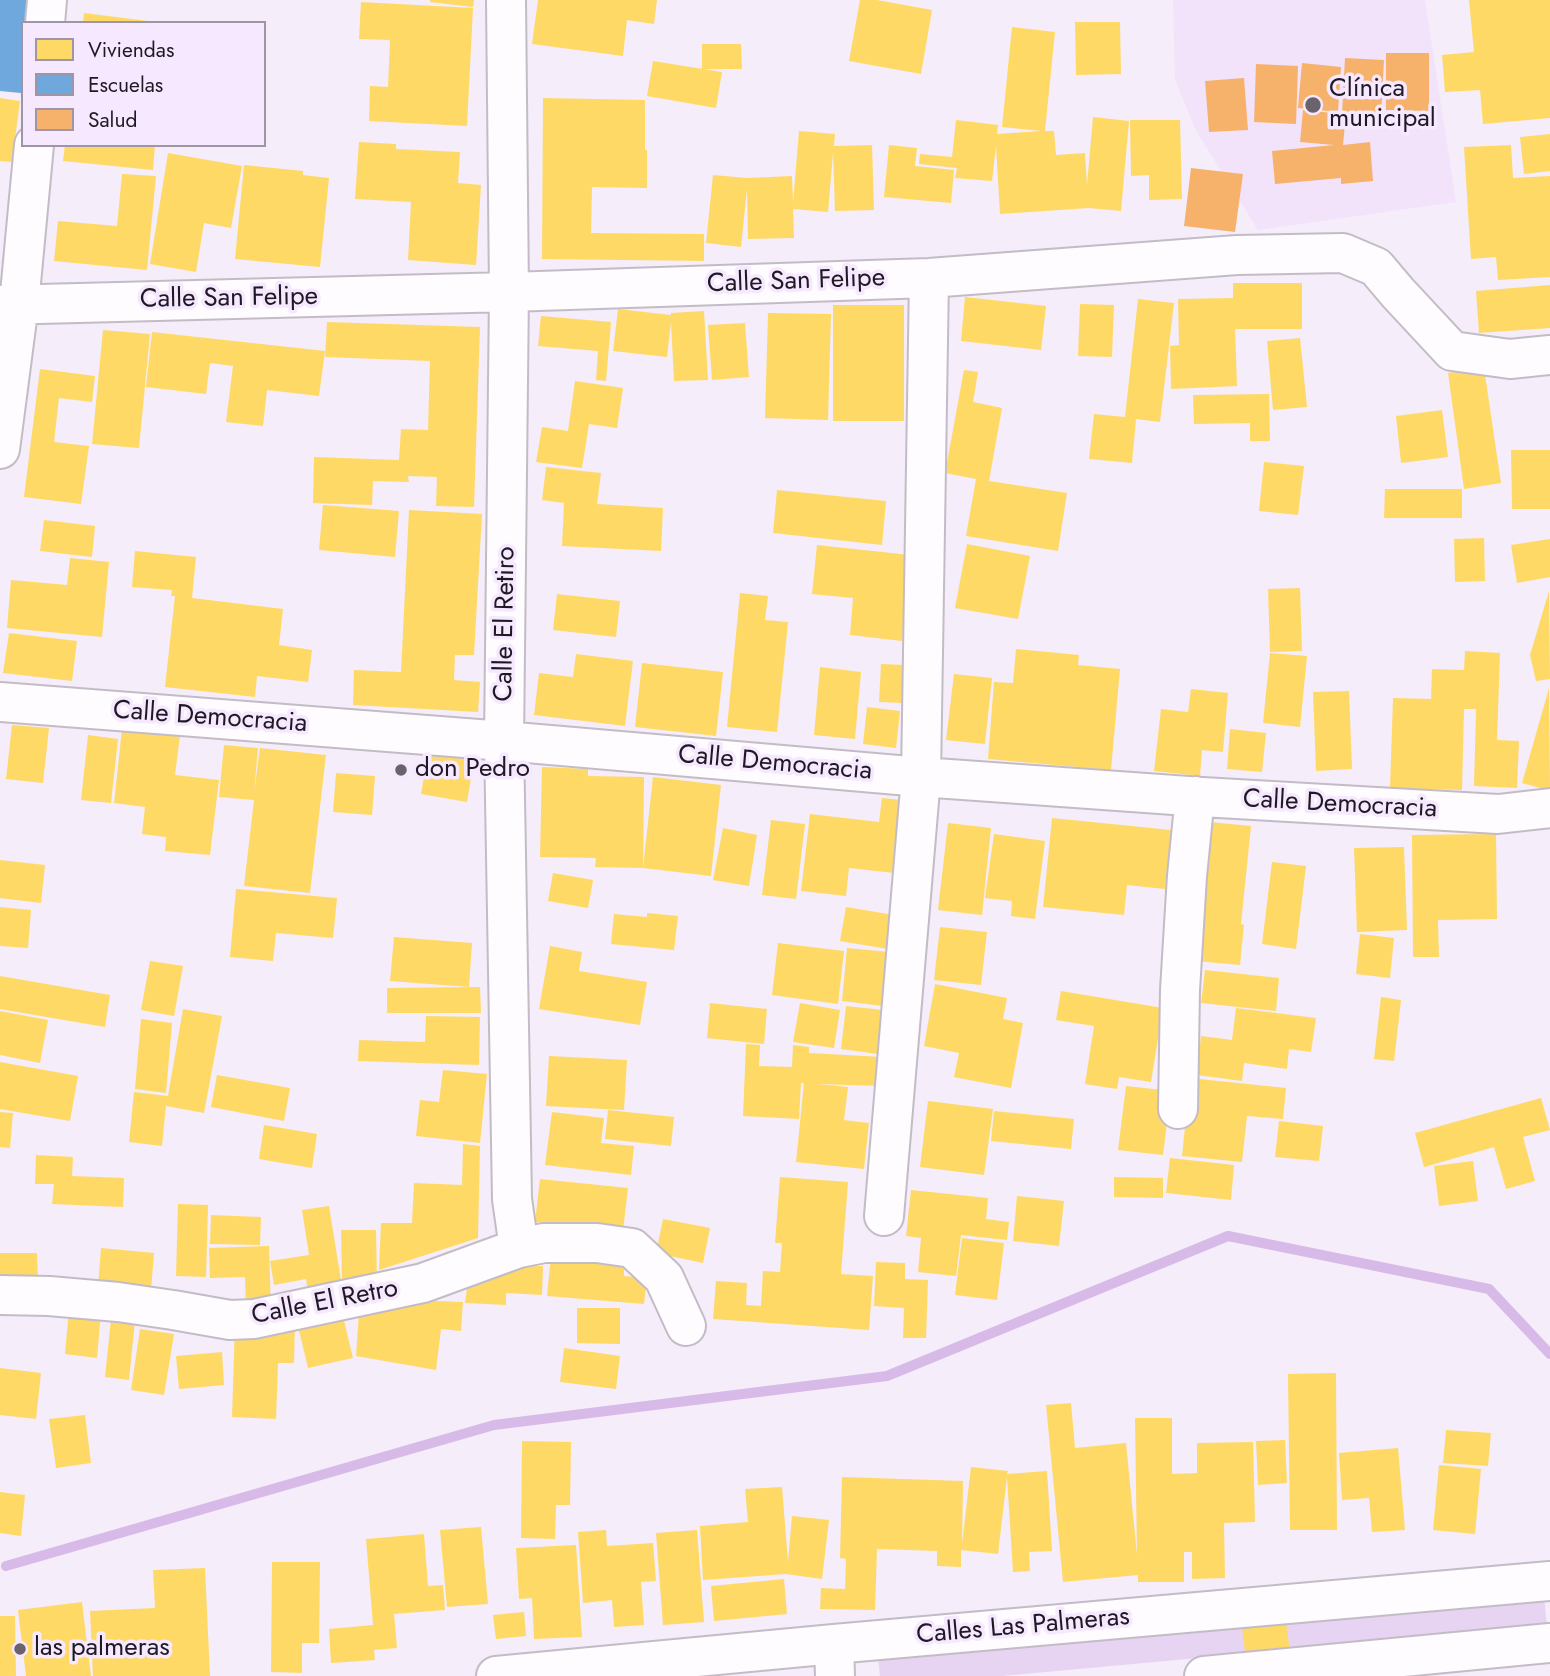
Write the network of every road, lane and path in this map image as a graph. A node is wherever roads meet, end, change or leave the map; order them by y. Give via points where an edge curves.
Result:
1 (47, 0) edge
2 (506, 0) edge
3 (45, 21) edge
4 (34, 147) edge
5 (929, 278) junction
6 (509, 292) junction
7 (10, 304) edge
8 (1550, 355) edge
9 (0, 449) edge
10 (0, 702) edge
11 (505, 741) junction
12 (920, 777) junction
13 (1195, 796) junction
14 (1550, 808) edge
15 (1178, 1109) dead end
16 (884, 1216) dead end
17 (519, 1248) junction
18 (0, 1295) edge
19 (686, 1326) dead end
20 (1550, 1581) edge
21 (1550, 1643) edge
22 (835, 1660) edge
23 (496, 1676) edge
24 (1204, 1676) edge

1 - 3 street
2 - 6 street, Calle El Retiro
4 - 7 street
5 - 6 street, Calle San Felipe
5 - 8 street, Calle San Felipe via 1237,255 1342,253 1376,267 1452,351 1510,359
5 - 12 street
6 - 7 street, Calle San Felipe
6 - 11 street, Calle El Retiro
7 - 9 street
10 - 11 street, Calle Democracia
11 - 12 street, Calle Democracia
11 - 17 street, Calle El Retiro via 512,1199
12 - 13 street, Calle Democracia
12 - 16 street
13 - 14 street, Calle Democracia via 1498,814
13 - 15 street via 1180,990
17 - 18 street, Calle El Retro via 423,1283 254,1320 118,1302
17 - 19 street, Calle El Retro via 544,1243 632,1248 664,1278
20 - 22 street, Calles Las Palmeras
21 - 24 street
22 - 23 street, Calles Las Palmeras

